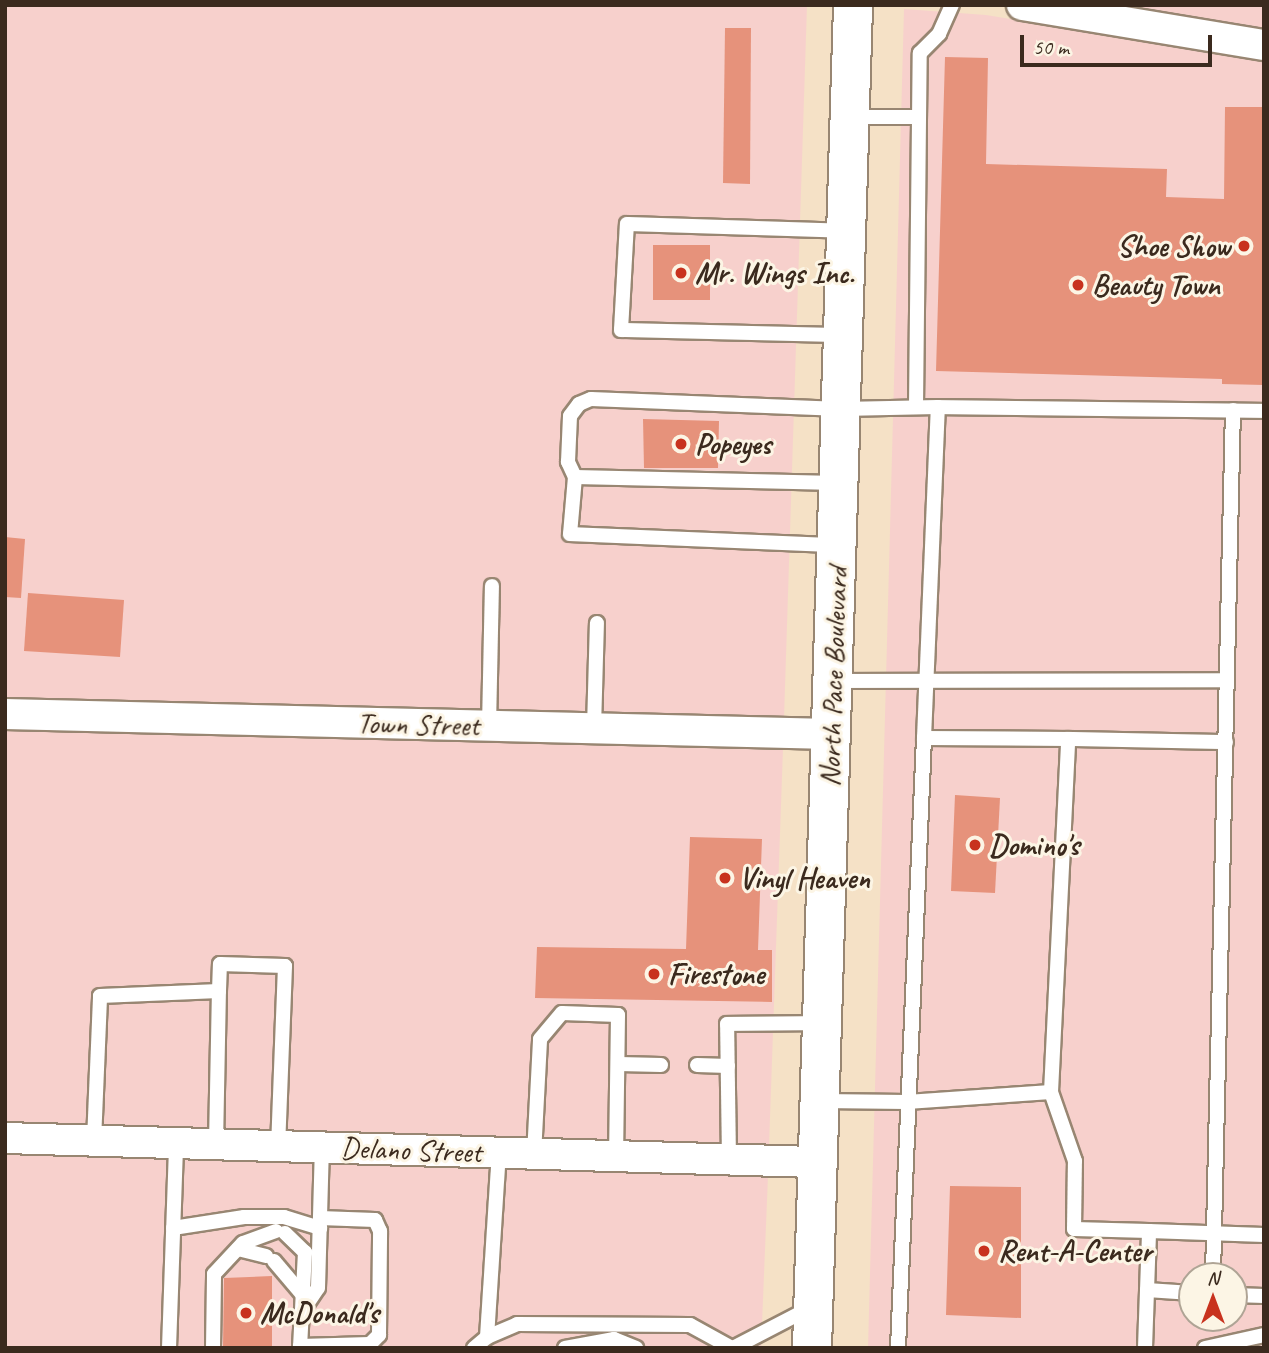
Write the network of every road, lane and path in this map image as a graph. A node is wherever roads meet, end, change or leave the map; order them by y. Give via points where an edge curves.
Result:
1 (853, 5) edge
2 (952, 5) edge
3 (1022, 5) edge
4 (1264, 45) edge
5 (850, 117) junction
6 (919, 117) junction
7 (846, 231) junction
8 (843, 335) junction
9 (916, 407) junction
10 (938, 407) junction
11 (841, 409) junction
12 (1233, 410) junction
13 (1264, 411) edge
14 (575, 477) junction
15 (839, 483) junction
16 (837, 545) junction
17 (492, 586) dead end
18 (597, 623) dead end
19 (1227, 680) junction
20 (833, 681) junction
21 (927, 681) junction
22 (5, 714) edge
23 (489, 726) junction
24 (594, 728) junction
25 (831, 734) junction
26 (924, 738) junction
27 (1068, 739) junction
28 (1226, 742) junction
29 (219, 990) junction
30 (822, 1023) junction
31 (619, 1064) junction
32 (661, 1065) dead end
33 (697, 1065) dead end
34 (728, 1066) junction
35 (1051, 1091) junction
36 (819, 1101) junction
37 (907, 1102) junction
38 (5, 1138) edge
39 (94, 1141) junction
40 (176, 1143) junction
41 (216, 1144) junction
42 (278, 1146) junction
43 (322, 1148) junction
44 (499, 1153) junction
45 (534, 1155) junction
46 (616, 1156) junction
47 (729, 1160) junction
48 (816, 1162) junction
49 (320, 1223) junction
50 (173, 1228) junction
51 (1149, 1231) junction
52 (1214, 1234) junction
53 (1264, 1235) edge
54 (238, 1249) junction
55 (1213, 1262) edge
56 (1147, 1290) junction
57 (1178, 1292) edge
58 (301, 1293) junction
59 (813, 1307) junction
60 (301, 1313) junction
61 (615, 1322) junction
62 (1264, 1335) edge
63 (487, 1337) junction
64 (617, 1345) edge
65 (300, 1347) edge
66 (169, 1348) edge
67 (213, 1348) edge
68 (474, 1348) edge
69 (565, 1348) edge
70 (582, 1348) edge
71 (597, 1348) edge
72 (636, 1348) edge
73 (645, 1348) edge
74 (733, 1348) edge
75 (812, 1348) edge
76 (898, 1348) edge
77 (1145, 1348) edge
78 (1205, 1348) edge

1 - 5 main road, North Pace Boulevard
2 - 6 lane via 939,34 920,53
3 - 4 street
5 - 6 lane
5 - 7 main road, North Pace Boulevard
6 - 9 lane
7 - 8 main road, North Pace Boulevard
7 - 8 lane via 627,224 621,330
8 - 11 main road, North Pace Boulevard
9 - 10 lane
9 - 11 lane
10 - 12 lane
10 - 21 lane
11 - 14 lane via 591,399 569,416 568,462
11 - 15 main road, North Pace Boulevard
12 - 13 lane
12 - 19 lane
14 - 15 lane
14 - 16 lane via 570,534
15 - 16 main road, North Pace Boulevard
16 - 20 main road, North Pace Boulevard
17 - 23 lane
18 - 24 lane
19 - 21 lane
19 - 28 lane
20 - 21 lane
20 - 25 main road, North Pace Boulevard
21 - 26 lane
22 - 23 street, Town Street
23 - 24 street, Town Street
24 - 25 street, Town Street
25 - 30 main road, North Pace Boulevard
26 - 27 lane
26 - 37 lane
27 - 28 lane
27 - 35 lane
28 - 52 lane
29 - 39 lane via 100,996
29 - 41 lane
29 - 42 lane via 220,964 285,966
30 - 34 lane via 727,1024
30 - 36 main road, North Pace Boulevard
31 - 32 lane
31 - 45 lane via 618,1015 562,1013 540,1039
31 - 46 lane
33 - 34 lane
34 - 47 lane
35 - 37 lane
35 - 51 lane via 1075,1161 1074,1229
36 - 37 lane
36 - 48 main road, North Pace Boulevard
37 - 76 lane
38 - 39 street, Delano Street
39 - 40 street, Delano Street
40 - 41 street, Delano Street
40 - 50 lane
41 - 42 street, Delano Street
42 - 43 street, Delano Street
43 - 44 street, Delano Street
43 - 49 lane
44 - 45 street, Delano Street
44 - 63 lane
45 - 46 street, Delano Street
46 - 47 street, Delano Street
47 - 48 street, Delano Street
48 - 59 main road, North Pace Boulevard
49 - 50 lane via 244,1217
49 - 60 lane via 318,1287
49 - 65 lane via 375,1220 380,1231 379,1335 370,1344
50 - 66 lane
51 - 52 lane
51 - 56 lane
52 - 53 lane
52 - 55 lane
54 - 58 lane via 270,1258
54 - 58 lane via 280,1232 305,1252
54 - 67 lane via 214,1274
56 - 57 lane
56 - 77 lane
58 - 60 lane
59 - 74 lane
59 - 75 main road, North Pace Boulevard
60 - 65 lane
61 - 63 lane via 517,1324
61 - 64 lane
61 - 74 lane via 690,1325
62 - 78 lane
63 - 68 lane
64 - 69 lane
64 - 70 lane
64 - 71 lane
64 - 72 lane
64 - 73 lane

